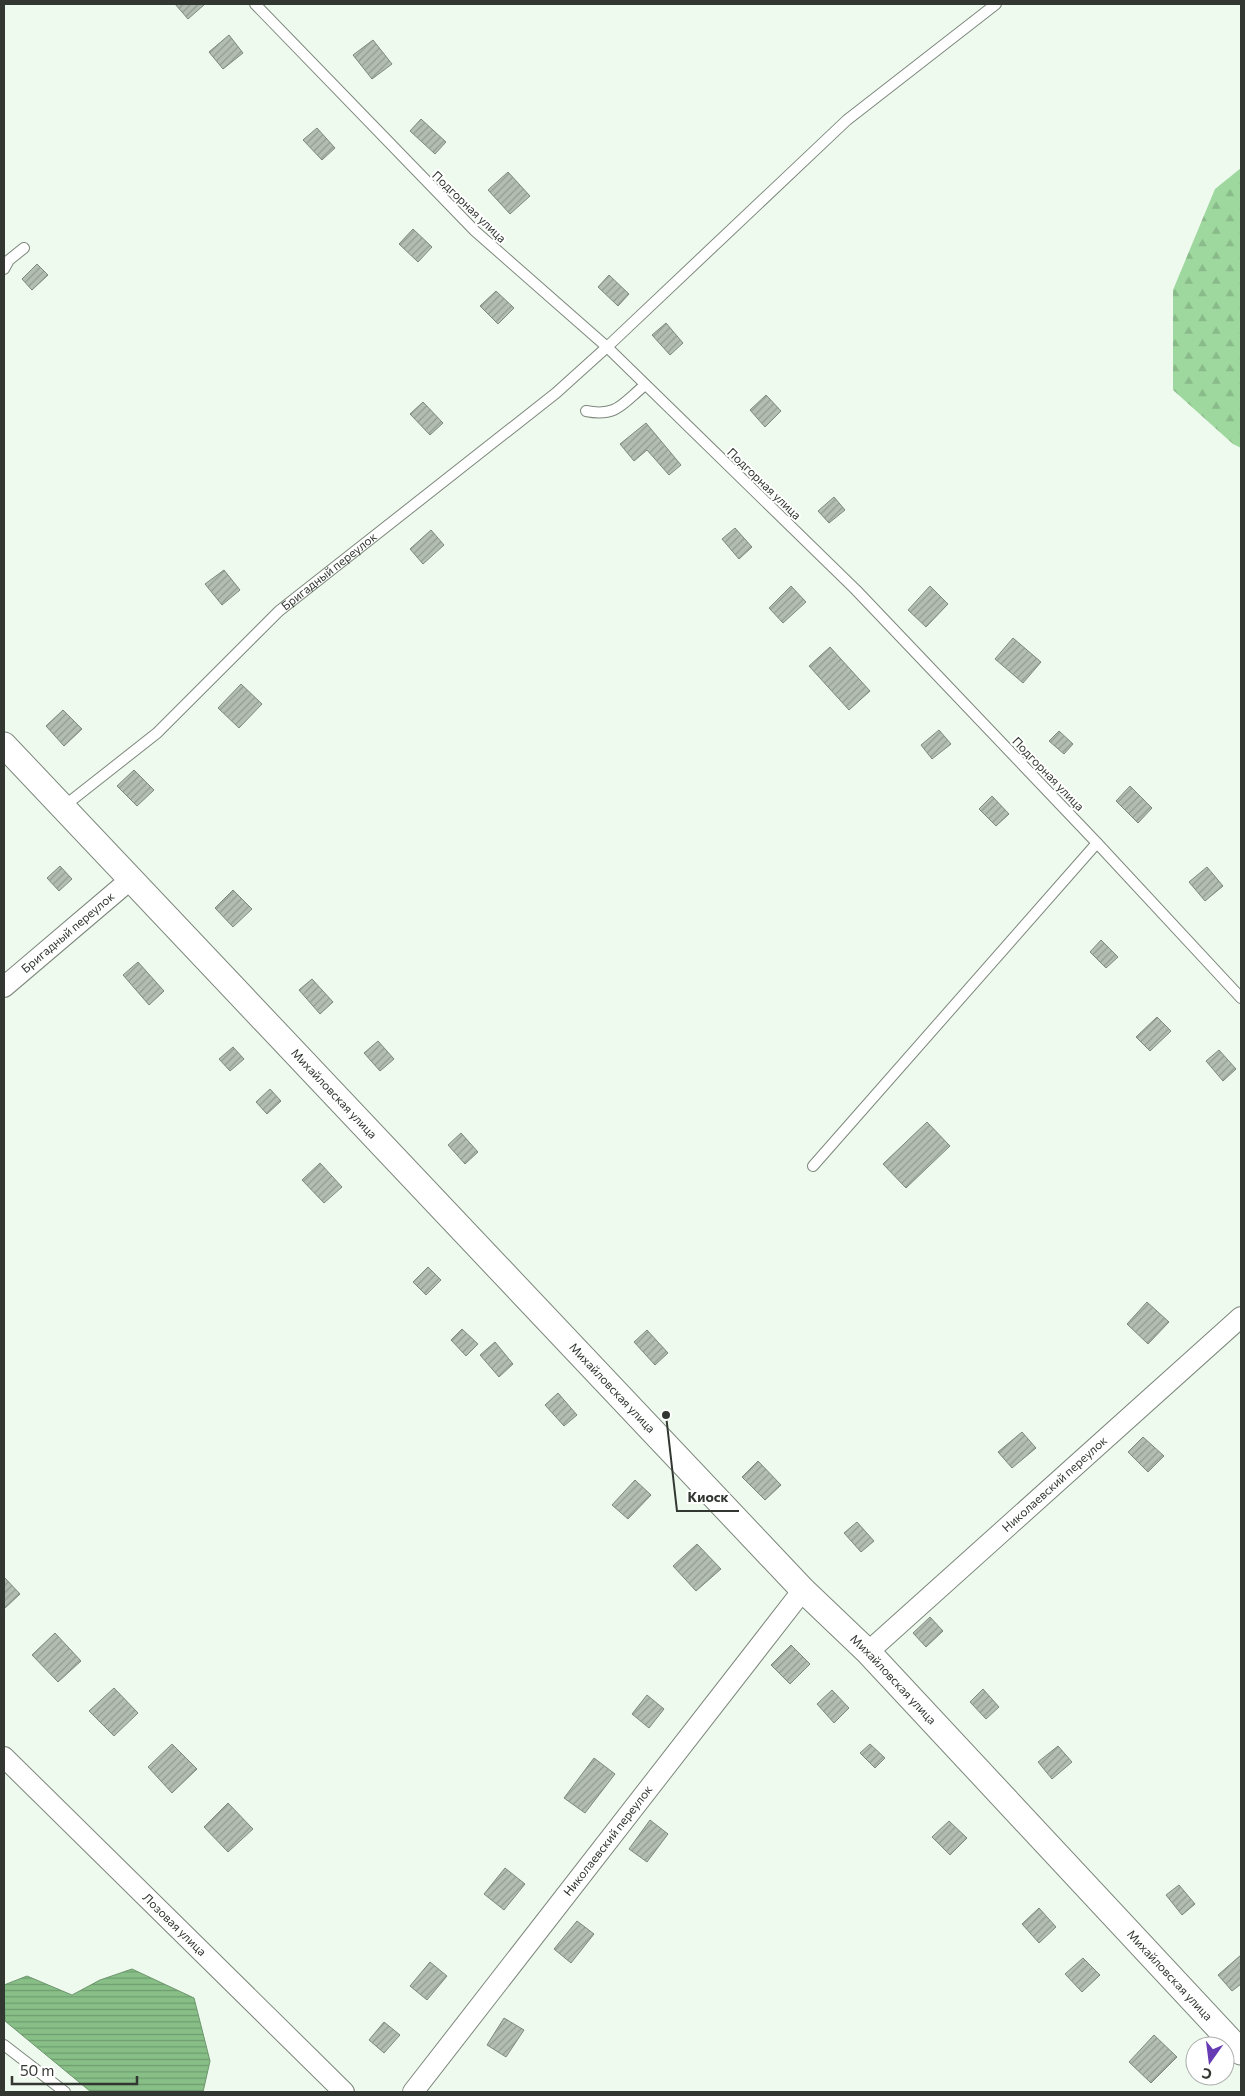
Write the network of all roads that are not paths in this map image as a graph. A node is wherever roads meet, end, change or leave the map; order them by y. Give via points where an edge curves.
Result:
1 (255, 4) edge
2 (996, 4) edge
3 (24, 248) dead end
4 (4, 269) edge
5 (607, 347) junction
6 (645, 385) junction
7 (586, 411) dead end
8 (4, 746) edge
9 (62, 808) junction
10 (1097, 842) junction
11 (131, 878) junction
12 (4, 986) edge
13 (1241, 998) edge
14 (813, 1166) dead end
15 (1241, 1317) edge
16 (803, 1590) junction
17 (868, 1652) junction
18 (4, 1757) edge
19 (4, 2045) edge
20 (1241, 2052) edge
21 (65, 2092) edge
22 (344, 2092) edge
23 (413, 2092) edge

1 - 5 lane, Подгорная улица via 474,231
2 - 5 lane, Бригадный переулок via 847,120
3 - 4 lane via 9,260
5 - 6 lane, Подгорная улица
5 - 9 lane, Бригадный переулок via 556,393 279,611 157,733
6 - 7 lane via 613,412
6 - 10 lane, Подгорная улица via 856,590
8 - 9 street, Михайловская улица
9 - 11 street, Михайловская улица
10 - 13 lane, Подгорная улица
10 - 14 lane
11 - 12 street, Бригадный переулок
11 - 16 street, Михайловская улица
15 - 17 street, Николаевский переулок
16 - 17 street, Михайловская улица
16 - 23 street, Николаевский переулок
17 - 20 street, Михайловская улица
18 - 22 street, Лозовая улица
19 - 21 lane

